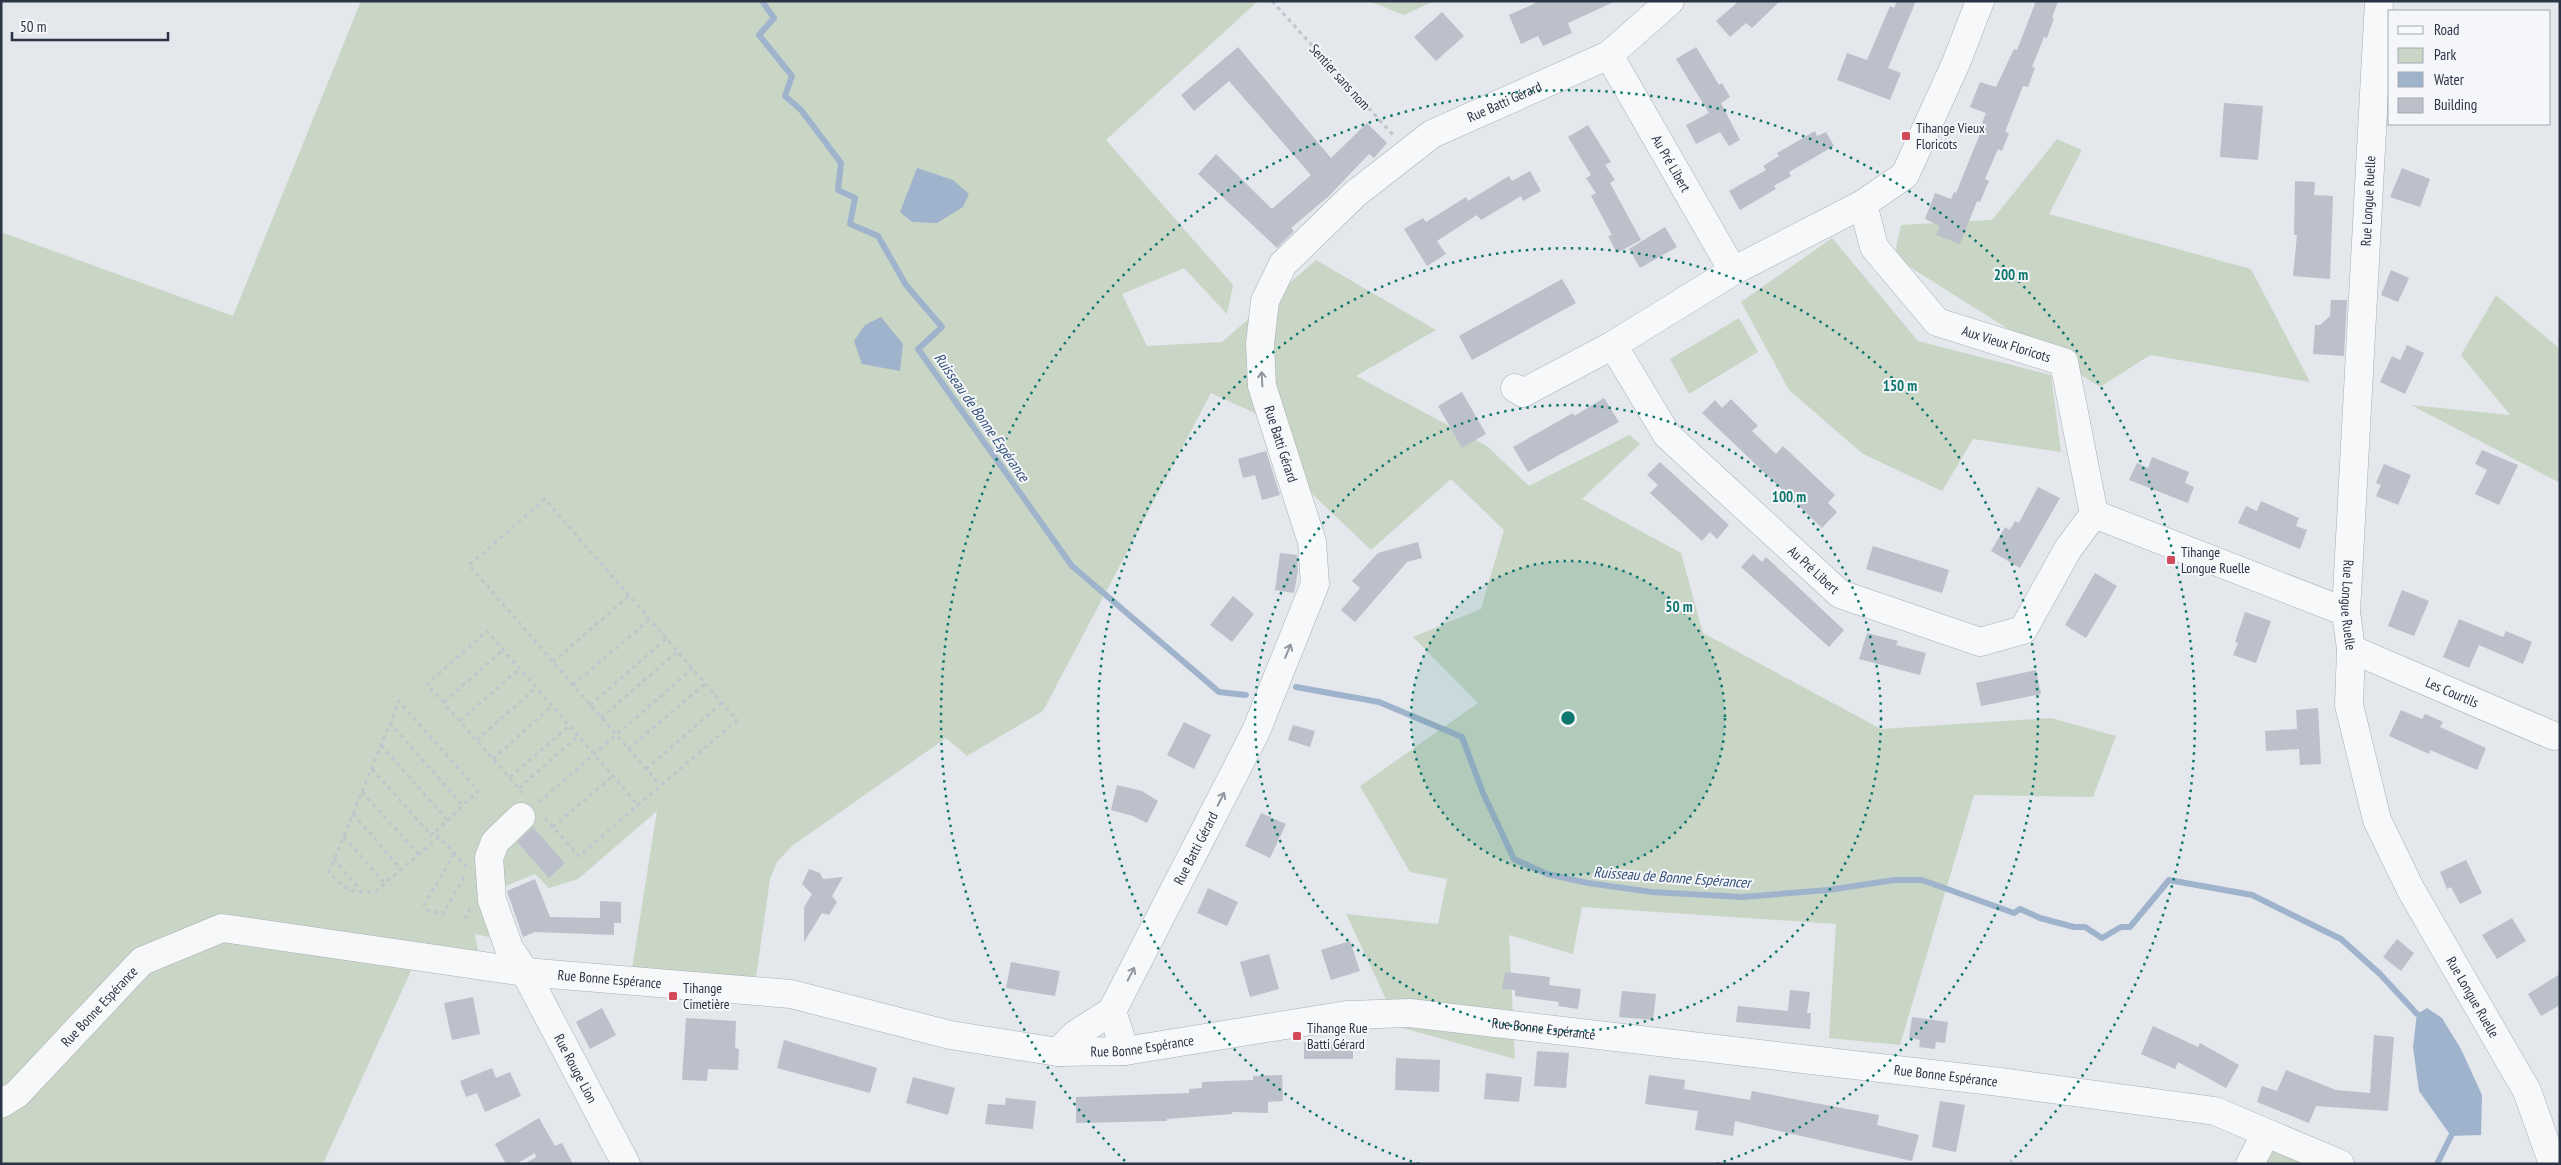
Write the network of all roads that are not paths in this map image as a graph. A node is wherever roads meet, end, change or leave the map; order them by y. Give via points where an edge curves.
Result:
1 (1670, 1) edge
2 (1980, 1) edge
3 (2379, 1) edge
4 (1609, 55) junction
5 (1863, 204) junction
6 (1733, 271) junction
7 (1613, 345) junction
8 (1515, 388) dead end
9 (2094, 514) junction
10 (2346, 612) junction
11 (2351, 649) junction
12 (2554, 736) dead end
13 (528, 812) road end
14 (525, 972) junction
15 (1112, 1011) junction
16 (1125, 1051) junction
17 (1058, 1052) junction
18 (1, 1104) edge
19 (2266, 1133) junction
20 (2555, 1161) edge
21 (626, 1164) edge
22 (2250, 1164) edge
23 (2340, 1164) edge

1 - 4 street, Rue Batti Gérard
2 - 5 street via 1956,63 1904,176
3 - 10 street, Rue Longue Ruelle
4 - 6 street, Au Pré Libert
15 -> 4 street, Rue Batti Gérard via 1256,731 1315,584 1312,542 1262,386 1260,344 1266,301 1282,264 1355,194 1432,134
5 - 6 street
5 - 9 street, Aux Vieux Floricots via 1874,247 1937,322 2064,362
6 - 7 street
7 - 8 street via 1523,393
7 - 9 street, Au Pré Libert via 1668,435 1840,594 1980,642 2023,630 2068,549
9 - 10 street
10 - 11 street, Rue Longue Ruelle
11 - 12 street, Les Courtils
11 - 20 street, Rue Longue Ruelle via 2349,705 2377,820 2411,890 2527,1091
13 - 14 street, Rue Rouge Lion via 495,842 489,858 492,900 509,948
14 - 17 street, Rue Bonne Espérance via 791,994 950,1035
14 - 18 street, Rue Bonne Espérance via 222,928 142,961 17,1094
14 - 21 street, Rue Rouge Lion
15 - 16 street
15 - 17 street via 1076,1034
16 - 17 street, Rue Bonne Espérance
16 - 19 street, Rue Bonne Espérance via 1347,1015 1410,1013 1990,1081 2215,1111
19 - 22 street
19 - 23 street, Rue Bonne Espérance

